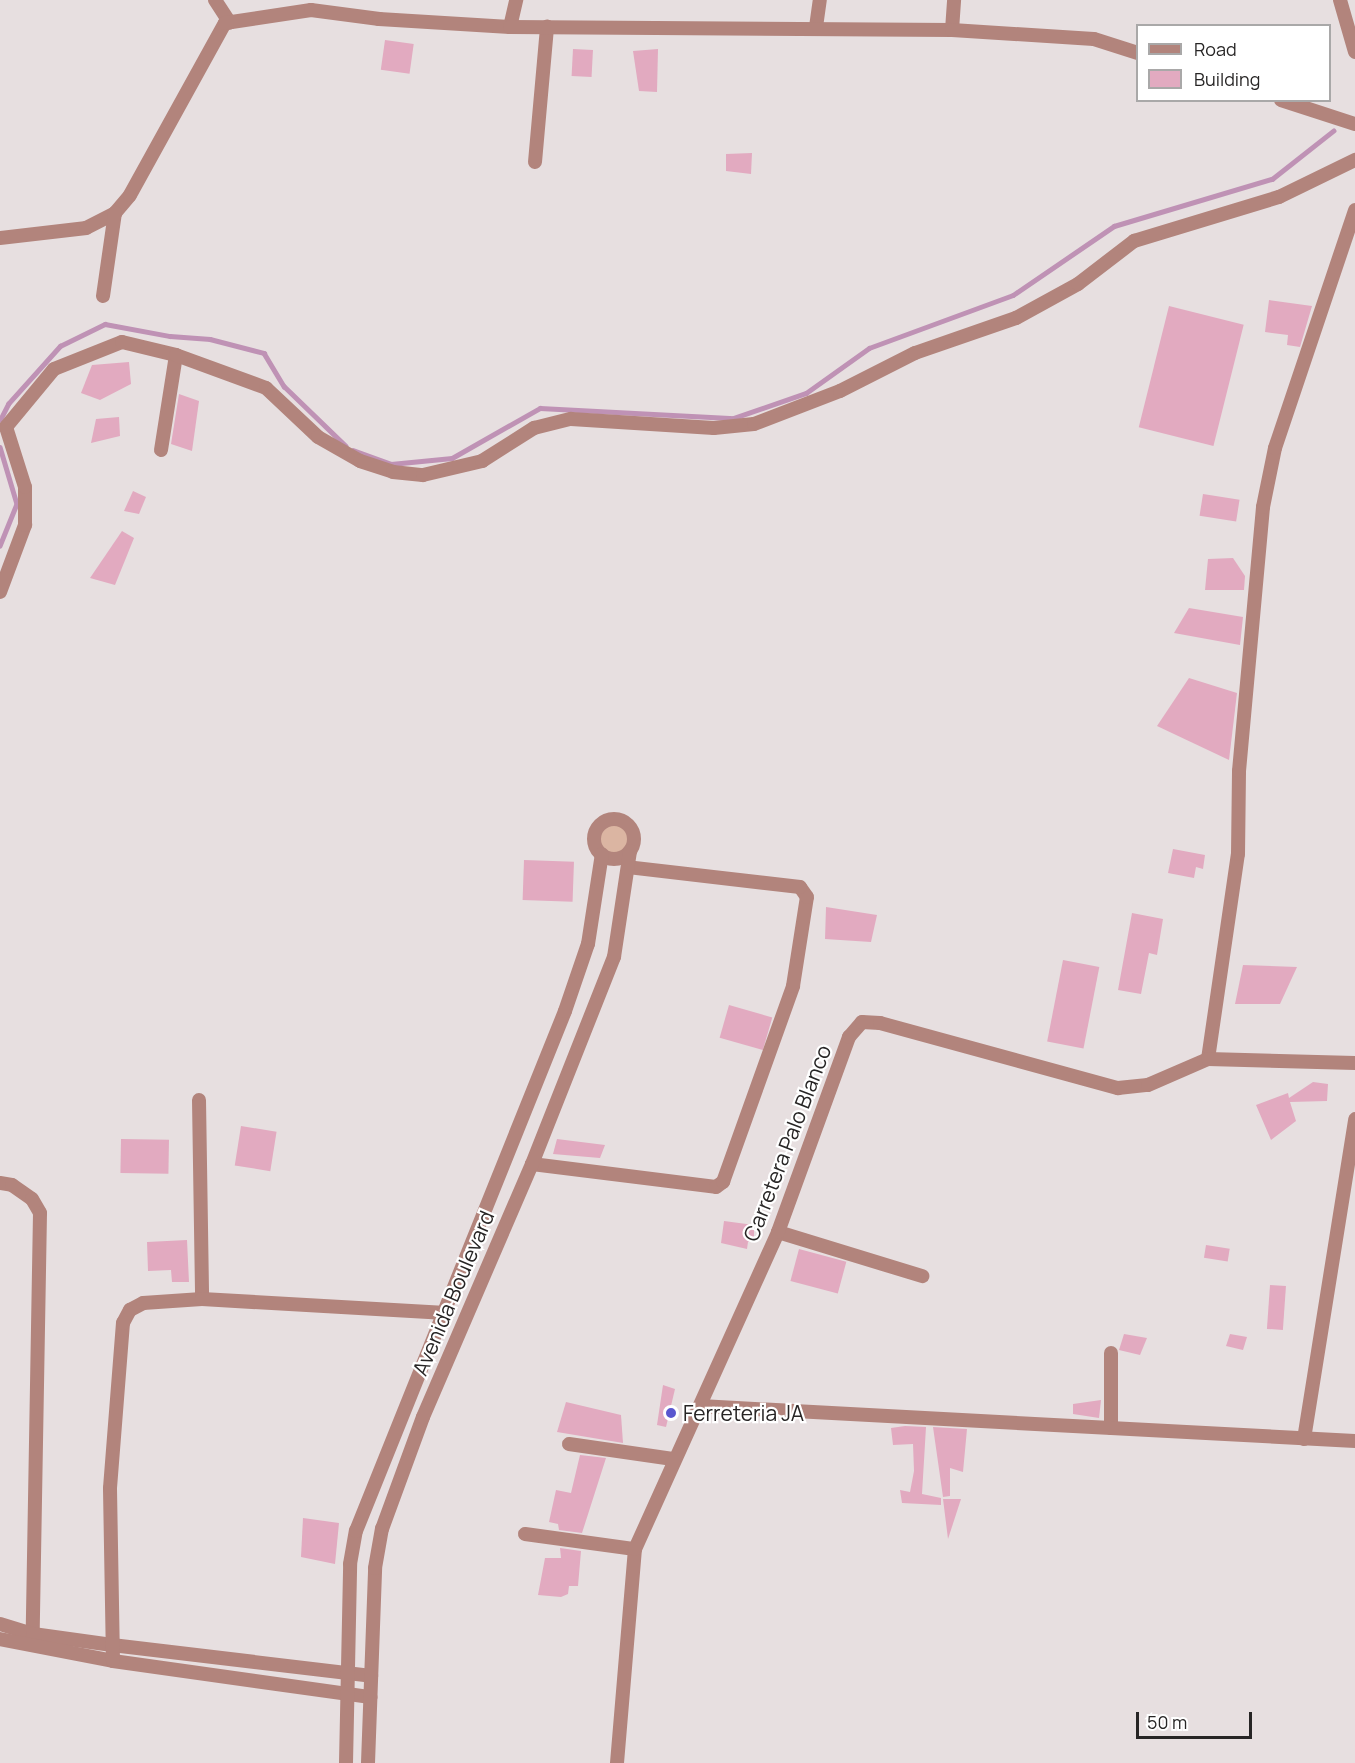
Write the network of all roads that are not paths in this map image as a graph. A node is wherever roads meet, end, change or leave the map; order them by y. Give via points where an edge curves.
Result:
1 (215, 0) edge
2 (516, 0) edge
3 (820, 0) edge
4 (954, 0) edge
5 (1340, 0) edge
6 (230, 23) junction
7 (510, 27) junction
8 (548, 27) junction
9 (816, 27) junction
10 (952, 30) junction
11 (1355, 52) edge
12 (1136, 53) edge
13 (1287, 102) edge
14 (1355, 124) edge
15 (1355, 160) edge
16 (535, 162) dead end
17 (1355, 210) edge
18 (115, 213) junction
19 (0, 238) edge
20 (103, 296) dead end
21 (176, 355) junction
22 (161, 450) dead end
23 (0, 592) edge
24 (630, 851) junction
25 (602, 854) junction
26 (628, 867) junction
27 (1208, 1059) junction
28 (1355, 1063) edge
29 (199, 1100) dead end
30 (1355, 1119) edge
31 (532, 1164) junction
32 (0, 1183) edge
33 (778, 1232) junction
34 (922, 1276) dead end
35 (202, 1299) junction
36 (442, 1313) junction
37 (1111, 1353) dead end
38 (700, 1406) junction
39 (1111, 1428) junction
40 (1304, 1439) junction
41 (1355, 1441) edge
42 (569, 1444) dead end
43 (674, 1459) junction
44 (525, 1534) dead end
45 (635, 1549) junction
46 (0, 1624) edge
47 (33, 1634) junction
48 (0, 1639) edge
49 (112, 1645) junction
50 (113, 1661) junction
51 (346, 1676) junction
52 (371, 1676) junction
53 (346, 1696) junction
54 (370, 1697) junction
55 (346, 1763) edge
56 (368, 1763) edge
57 (617, 1763) edge

1 - 6 street
2 - 7 street
3 - 9 street
4 - 10 street
5 - 11 street
6 - 7 street via 311,10 379,19
6 - 18 street via 225,23 130,195
7 - 8 street
8 - 9 street
8 - 16 street
9 - 10 street
10 - 12 street via 1094,39
13 - 14 street
15 - 21 street via 1279,197 1134,241 1078,284 1016,318 915,353 840,391 754,424 714,428 571,419 534,428 482,461 423,475 393,472 360,461 318,437 266,388
17 - 27 street via 1275,448 1263,507 1239,771 1238,854
18 - 19 street via 86,228
18 - 20 street
21 - 22 street
21 - 23 street via 122,342 54,369 6,427 25,487 25,525
24 - 25 street via 620,858
24 - 25 street via 634,838 630,826 612,819 596,830 595,843
24 - 26 street, Avenida Boulevard
25 - 36 street, Avenida Boulevard via 588,944
26 - 31 street, Avenida Boulevard via 614,957
26 - 31 street via 800,887 807,897 793,986 723,1182 716,1187
27 - 28 street, Carretera Palo Blanco
27 - 33 street, Carretera Palo Blanco via 1148,1085 1118,1088 880,1023 862,1022 849,1037
29 - 35 street
30 - 40 street
31 - 52 street, Avenida Boulevard via 423,1417 382,1529 375,1568
32 - 47 street via 12,1185 32,1199 40,1213
33 - 34 street
33 - 38 street, Carretera Palo Blanco
35 - 36 street
35 - 49 street via 143,1303 130,1310 123,1323 110,1488
36 - 51 street, Avenida Boulevard via 356,1531 350,1564
37 - 39 street
38 - 39 street
38 - 43 street, Carretera Palo Blanco
39 - 40 street
40 - 41 street
42 - 43 street
43 - 45 street, Carretera Palo Blanco
44 - 45 street
45 - 57 street, Carretera Palo Blanco
46 - 47 street
47 - 49 street
48 - 50 street
49 - 50 street
49 - 51 street
50 - 53 street
51 - 52 street
51 - 53 street, Avenida Boulevard
52 - 54 street, Avenida Boulevard
53 - 54 street
53 - 55 street, Avenida Boulevard
54 - 56 street, Avenida Boulevard

